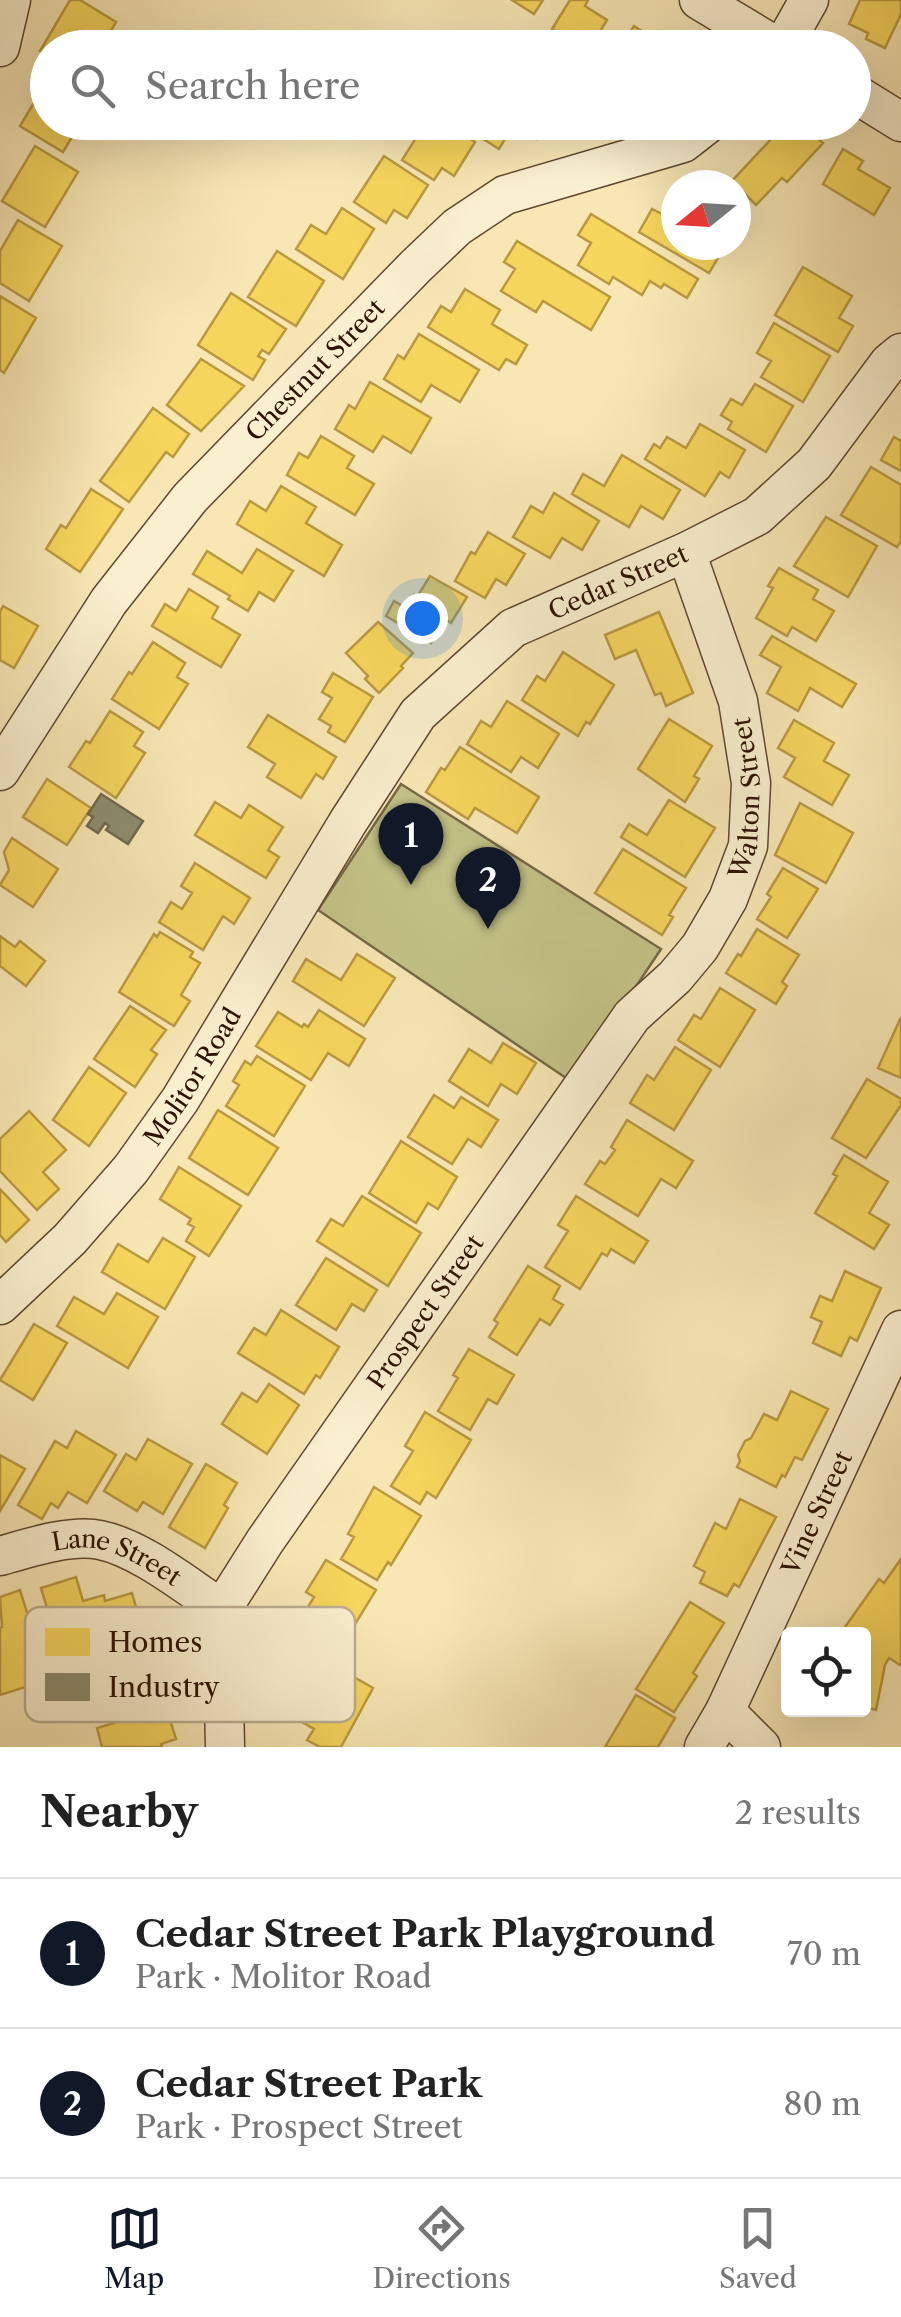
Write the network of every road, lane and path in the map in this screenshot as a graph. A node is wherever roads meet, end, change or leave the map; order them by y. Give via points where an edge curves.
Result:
1 (11, 0) edge
2 (699, 0) edge
3 (809, 0) edge
4 (750, 30) edge
5 (792, 30) edge
6 (0, 47) edge
7 (871, 103) edge
8 (901, 122) edge
9 (688, 140) edge
10 (901, 353) edge
11 (686, 552) junction
12 (9, 756) edge
13 (348, 822) joint
14 (632, 1016) joint
15 (0, 1306) edge
16 (901, 1330) edge
17 (0, 1556) edge
18 (219, 1607) edge
19 (223, 1607) edge
20 (725, 1710) junction
21 (225, 1722) edge
22 (226, 1747) edge
23 (704, 1747) edge
24 (761, 1747) edge

1 - 6 street
2 - 4 street
3 - 5 street
7 - 8 street
9 - 12 street, Chestnut Street via 505,195 457,228 190,498 109,602
10 - 11 street, Cedar Street via 814,464 758,516
11 - 13 street, Cedar Street via 512,628 418,714
11 - 14 street, Walton Street via 738,702 751,783 748,846 728,900 700,947
13 - 15 street, Molitor Road via 131,1169
14 - 19 street, Prospect Street
16 - 20 street, Vine Street
17 - 18 street, Lane Street via 47,1542 98,1539 138,1554
20 - 23 street, Vine Street
20 - 24 street
21 - 22 street

